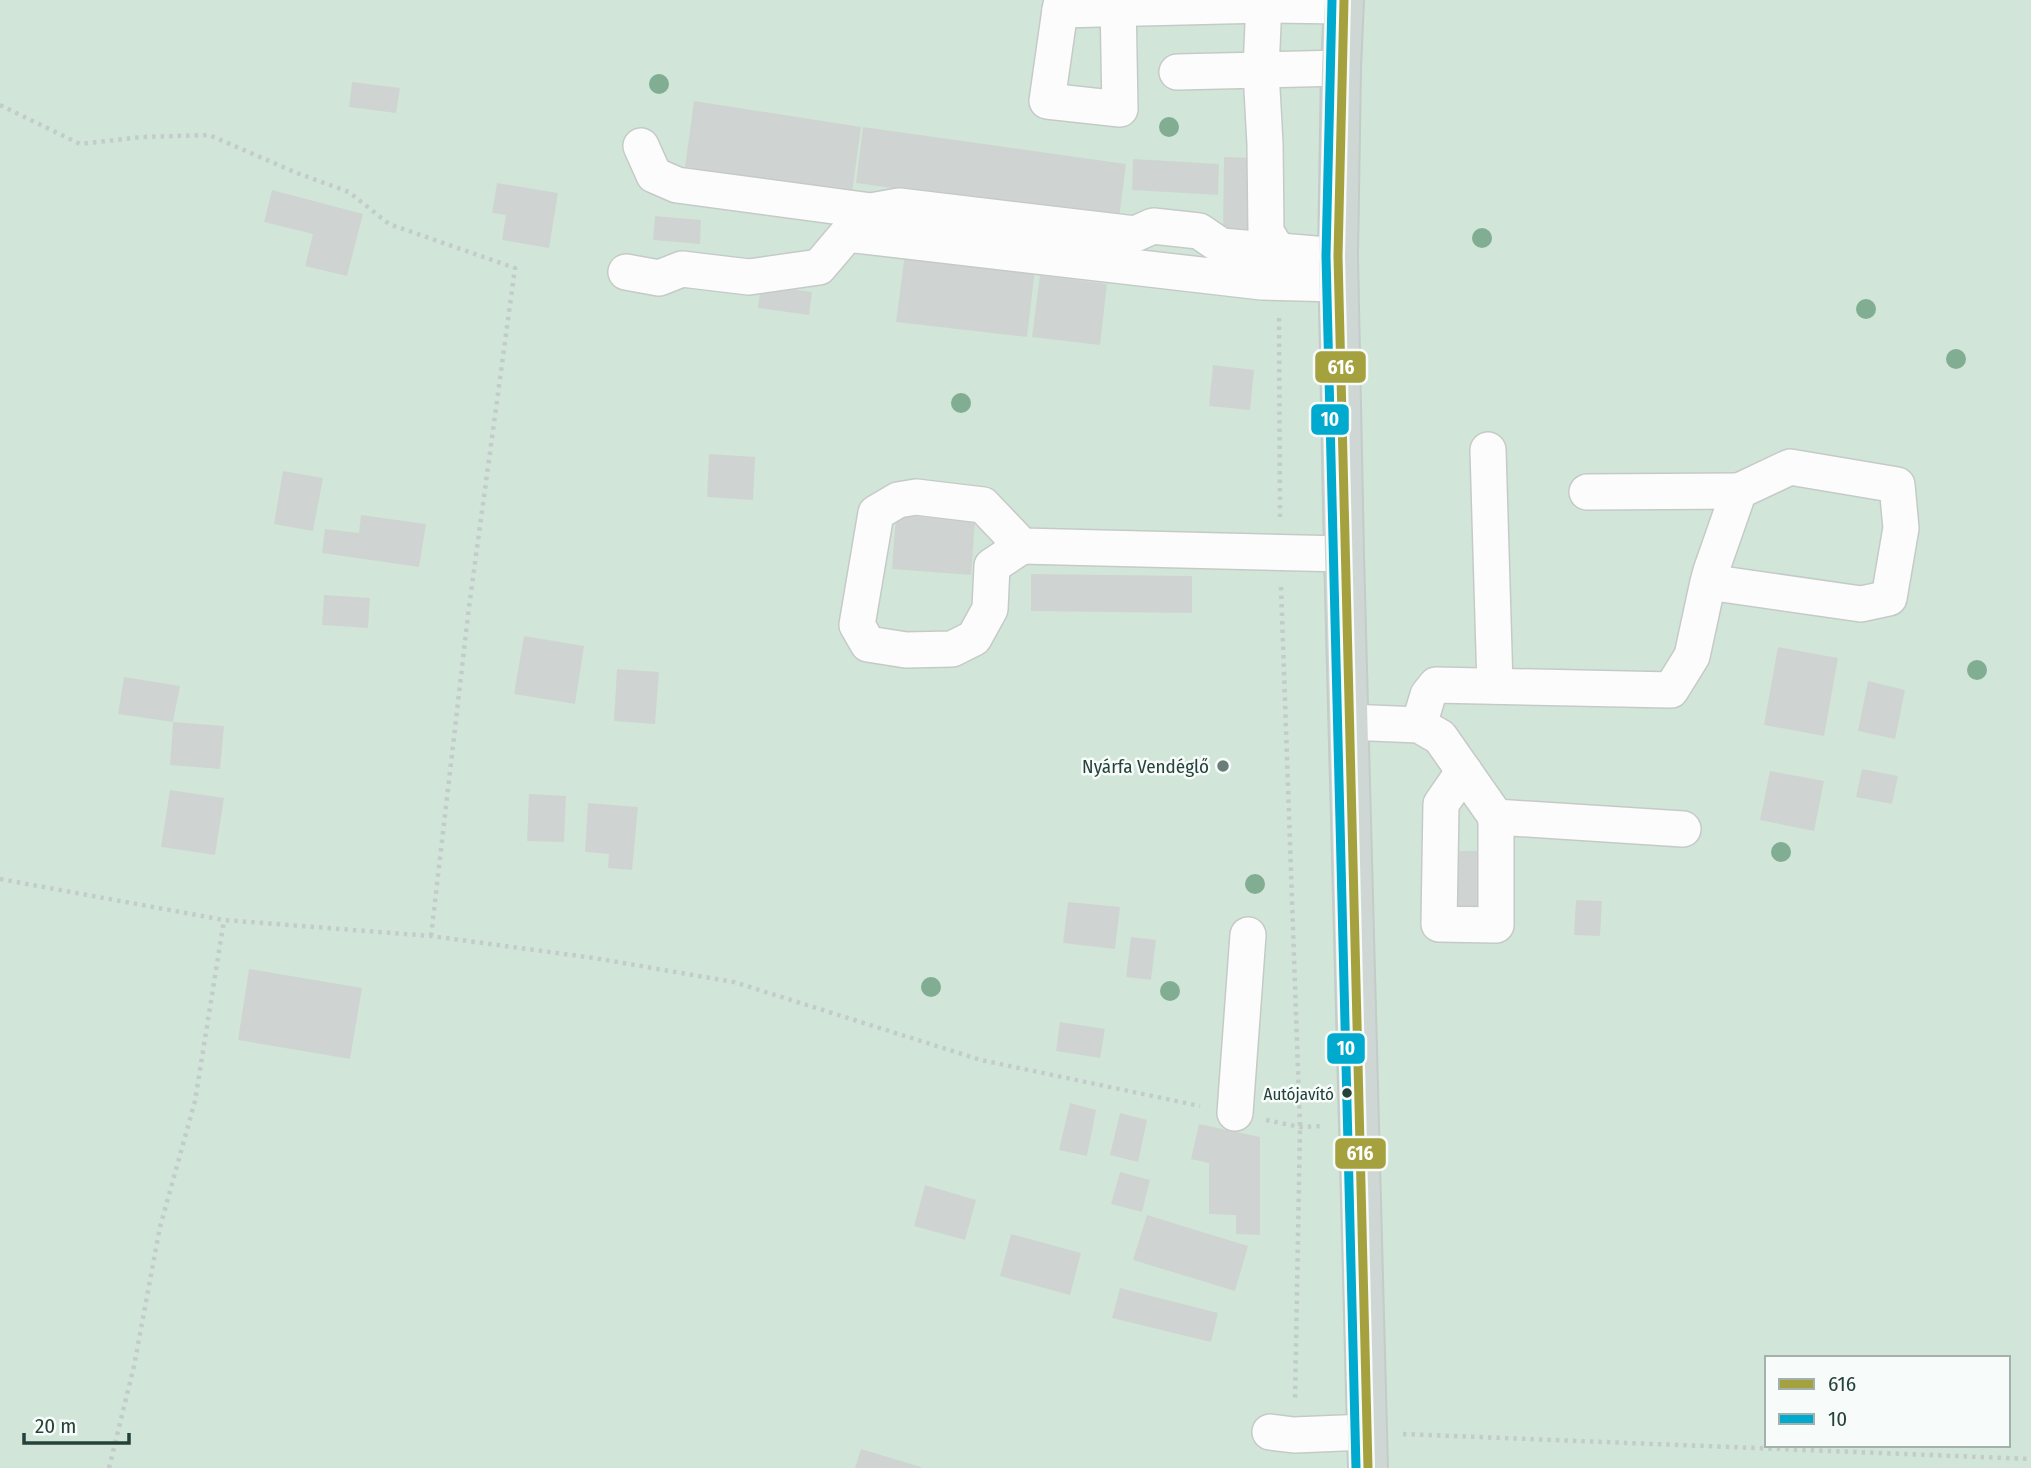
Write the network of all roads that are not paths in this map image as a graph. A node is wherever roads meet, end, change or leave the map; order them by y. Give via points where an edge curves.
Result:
1 (1203, 3) edge
2 (1264, 3) edge
3 (1344, 3) edge
4 (1118, 4) edge
5 (1061, 5) edge
6 (1341, 68) junction
7 (1261, 71) junction
8 (1177, 72) dead end
9 (641, 146) dead end
10 (1278, 266) junction
11 (1338, 270) junction
12 (626, 272) dead end
13 (1488, 450) dead end
14 (1739, 491) junction
15 (1587, 492) dead end
16 (1022, 546) junction
17 (1344, 554) junction
18 (1708, 582) junction
19 (1495, 685) junction
20 (1348, 722) junction
21 (1419, 725) junction
22 (1464, 771) junction
23 (1496, 817) junction
24 (1683, 829) dead end
25 (1248, 935) dead end
26 (1235, 1113) road end
27 (1282, 1434) road end
28 (1368, 1450) edge

1 - 2 lane
1 - 4 lane
2 - 3 lane
2 - 7 lane
3 - 6 main road
4 - 5 lane
4 - 5 lane via 1120,109 1047,101
6 - 7 lane
6 - 11 main road
7 - 8 lane
7 - 10 lane via 1266,232
9 - 10 lane via 654,175 677,185 871,211 899,206 1135,234 1153,226 1199,231 1221,246
10 - 11 lane
10 - 12 lane via 1262,282 847,234 819,267 749,277 682,269 659,278
11 - 17 main road
13 - 19 lane
14 - 15 lane
14 - 18 lane
14 - 18 lane via 1790,467 1897,485 1901,528 1889,598 1861,604
16 - 16 lane via 992,566 989,609 974,638 951,649 906,650 867,644 857,625 876,513 898,500 916,497 983,505
16 - 17 lane
17 - 20 main road
18 - 19 lane via 1692,656 1671,690
19 - 21 lane via 1436,685
20 - 21 lane
20 - 28 main road
21 - 22 lane via 1440,737
22 - 23 lane
22 - 23 lane via 1441,804 1439,924 1496,925
23 - 24 lane
25 - 26 lane
27 - 28 lane

